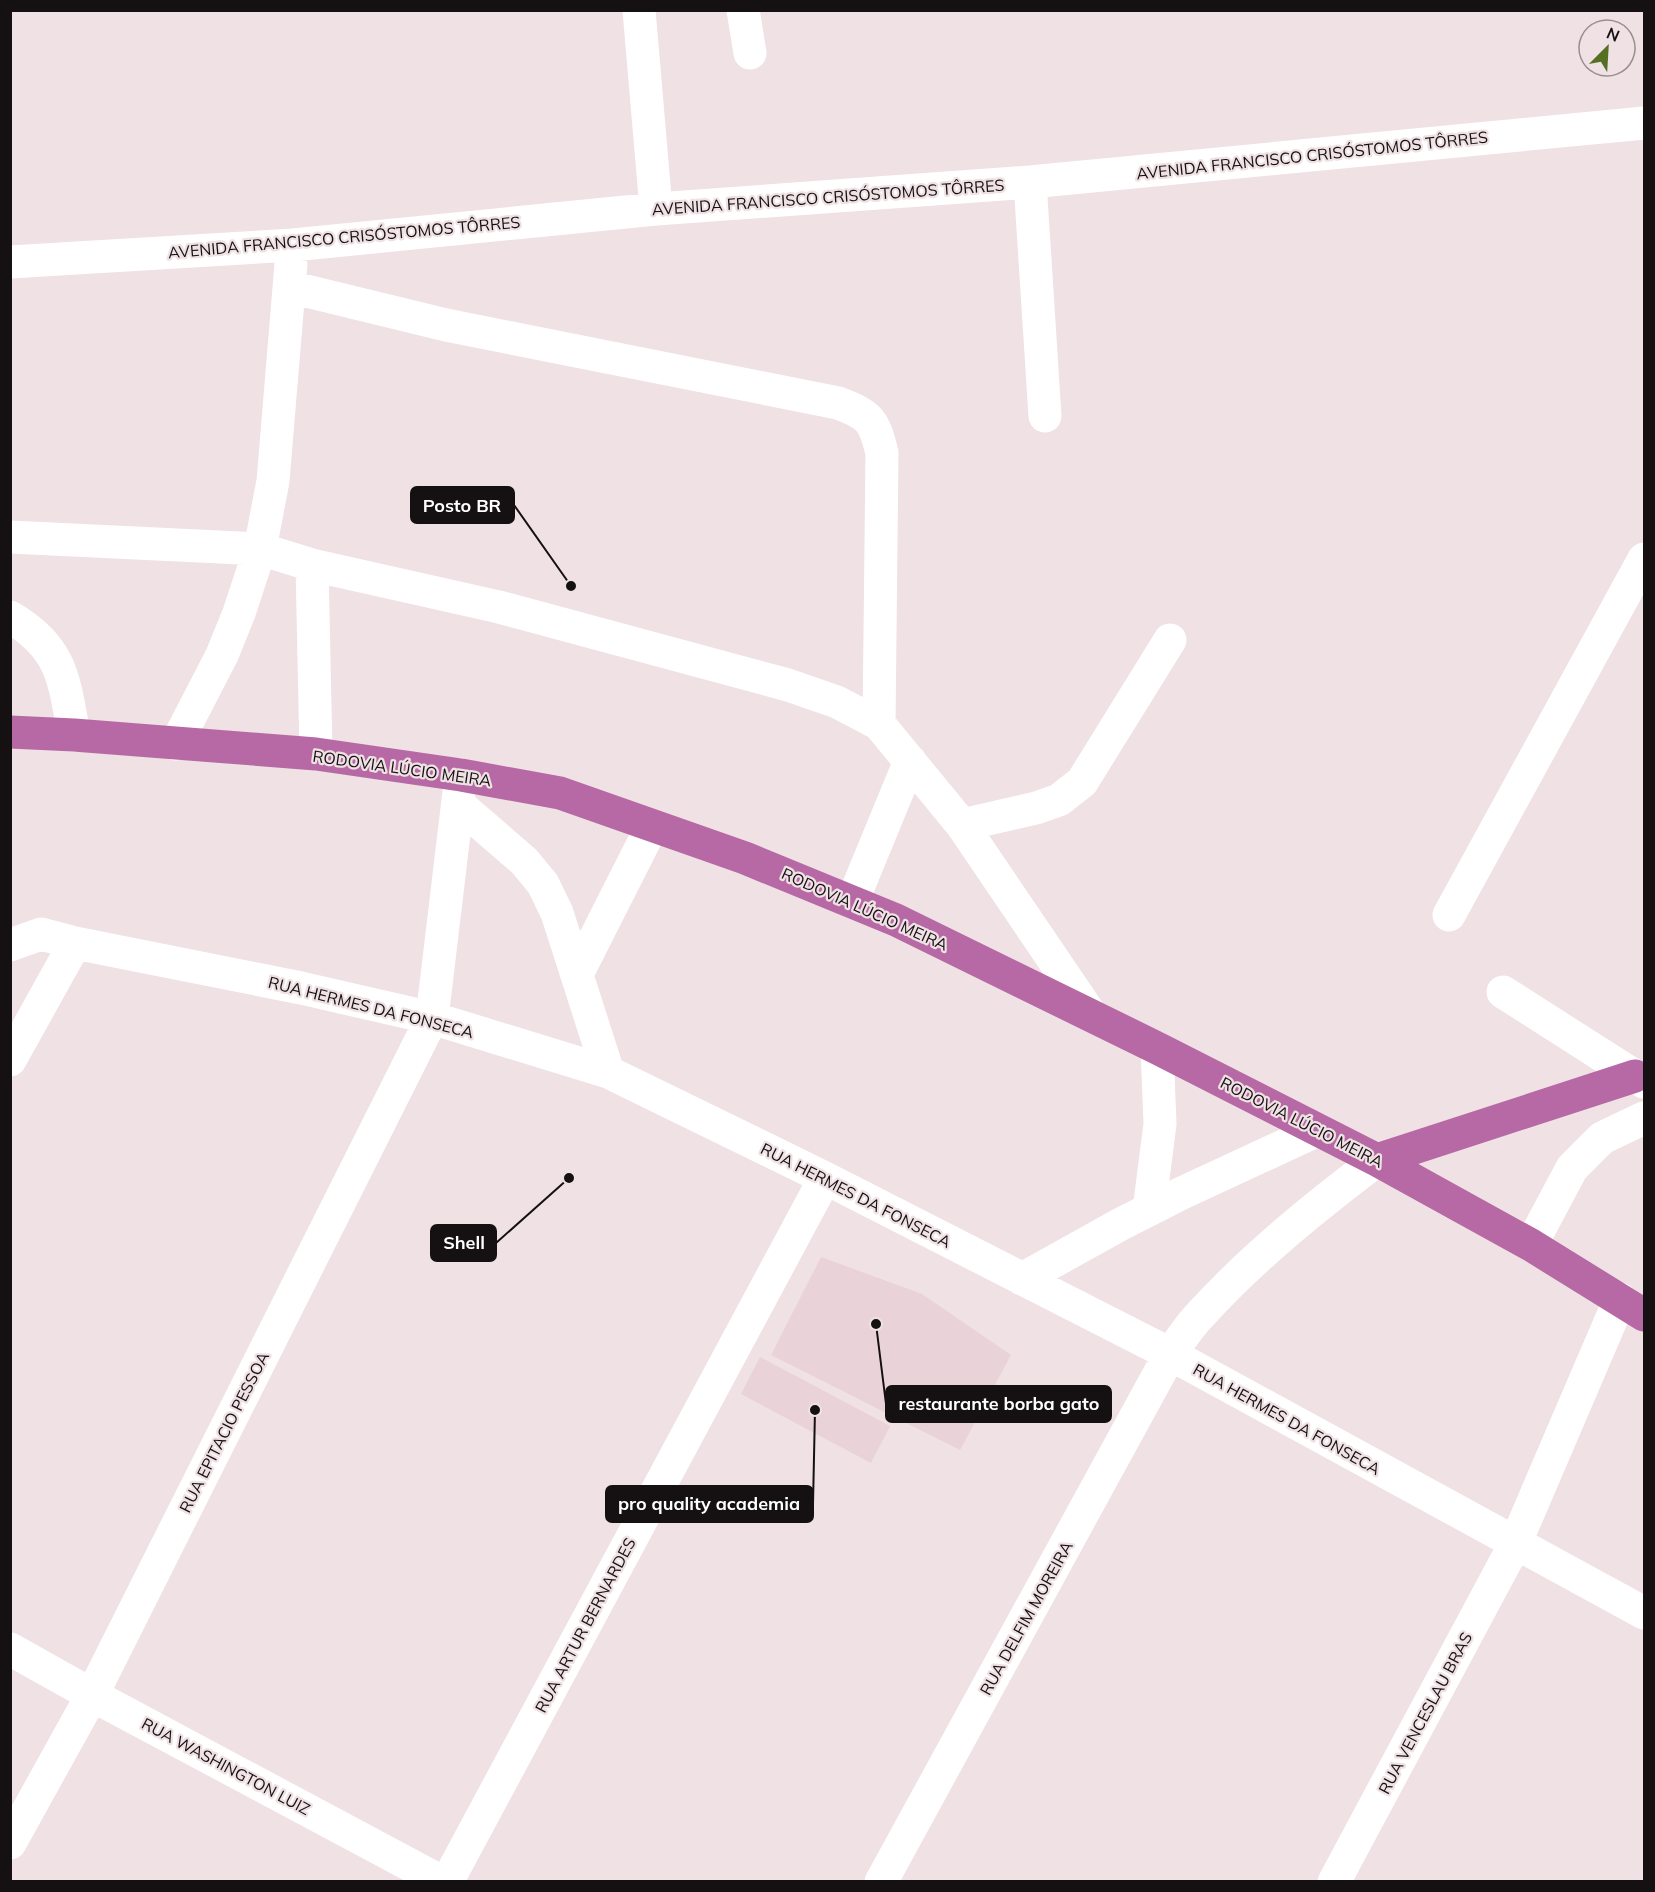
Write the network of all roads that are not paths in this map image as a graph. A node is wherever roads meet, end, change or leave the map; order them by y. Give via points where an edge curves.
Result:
1 (639, 10) edge
2 (743, 10) edge
3 (750, 53) dead end
4 (1644, 123) edge
5 (1030, 182) junction
6 (656, 209) junction
7 (293, 244) junction
8 (10, 262) edge
9 (290, 287) junction
10 (1045, 417) dead end
11 (10, 537) edge
12 (260, 549) junction
13 (1644, 558) edge
14 (312, 565) junction
15 (10, 617) edge
16 (1170, 640) dead end
17 (879, 723) junction
18 (10, 732) edge
19 (74, 735) junction
20 (176, 744) junction
21 (316, 754) junction
22 (910, 761) junction
23 (460, 789) junction
24 (962, 825) junction
25 (652, 826) junction
26 (852, 902) junction
27 (1449, 915) dead end
28 (10, 922) edge
29 (41, 934) junction
30 (75, 943) junction
31 (10, 945) edge
32 (577, 974) junction
33 (1503, 992) dead end
34 (1091, 1015) junction
35 (432, 1018) junction
36 (1157, 1048) junction
37 (10, 1060) edge
38 (608, 1072) junction
39 (1640, 1079) edge
40 (1644, 1118) edge
41 (1318, 1130) junction
42 (1377, 1160) junction
43 (825, 1178) junction
44 (1149, 1210) junction
45 (1531, 1245) junction
46 (1022, 1279) junction
47 (1632, 1307) edge
48 (1170, 1354) junction
49 (1515, 1544) junction
50 (1644, 1613) edge
51 (10, 1649) edge
52 (92, 1695) junction
53 (10, 1844) edge
54 (442, 1881) edge
55 (447, 1881) edge
56 (881, 1881) edge
57 (1334, 1881) edge

1 - 6 street
2 - 3 street
4 - 5 street, AVENIDA FRANCISCO CRISÓSTOMOS TÔRRES
5 - 6 street, AVENIDA FRANCISCO CRISÓSTOMOS TÔRRES
5 - 10 street
6 - 7 street, AVENIDA FRANCISCO CRISÓSTOMOS TÔRRES
7 - 8 street, AVENIDA FRANCISCO CRISÓSTOMOS TÔRRES
7 - 9 street
9 - 12 street via 273,481
9 - 17 street via 446,326 838,403 871,420 882,453
11 - 12 street
12 - 14 street
12 - 20 street via 222,655
13 - 27 street
14 - 17 street via 500,607 788,685 837,702
14 - 21 street
15 - 19 street via 27,627 52,652 64,679
16 - 24 street via 1082,782 1059,800
17 - 22 street
18 - 19 highway, RODOVIA LÚCIO MEIRA
19 - 20 highway, RODOVIA LÚCIO MEIRA
20 - 21 highway, RODOVIA LÚCIO MEIRA
21 - 23 highway, RODOVIA LÚCIO MEIRA
22 - 24 street
22 - 26 street
23 - 25 highway, RODOVIA LÚCIO MEIRA via 560,793
23 - 32 street via 543,884
23 - 35 street, RUA EPITACIO PESSOA
24 - 34 street
25 - 26 highway, RODOVIA LÚCIO MEIRA
25 - 32 street
26 - 34 highway, RODOVIA LÚCIO MEIRA
28 - 29 street, RUA HERMES DA FONSECA
29 - 30 street, RUA HERMES DA FONSECA
29 - 31 street
30 - 35 street, RUA HERMES DA FONSECA
30 - 37 street
32 - 38 street
33 - 39 street
34 - 36 highway, RODOVIA LÚCIO MEIRA
35 - 38 street, RUA HERMES DA FONSECA
35 - 52 street, RUA EPITACIO PESSOA
36 - 41 highway, RODOVIA LÚCIO MEIRA
36 - 44 street via 1160,1124
38 - 43 street, RUA HERMES DA FONSECA
39 - 42 highway
40 - 45 street via 1602,1138 1572,1168
41 - 42 highway, RODOVIA LÚCIO MEIRA
41 - 44 street
42 - 45 highway, RODOVIA LÚCIO MEIRA
42 - 48 street, RUA DELFIM MOREIRA via 1260,1254 1199,1316
43 - 46 street, RUA HERMES DA FONSECA
43 - 55 street, RUA ARTUR BERNARDES
44 - 46 street
45 - 47 highway, RODOVIA LÚCIO MEIRA
46 - 48 street, RUA HERMES DA FONSECA
47 - 49 street, RUA VENCESLAU BRAS
48 - 49 street, RUA HERMES DA FONSECA
48 - 56 street, RUA DELFIM MOREIRA
49 - 50 street, RUA HERMES DA FONSECA
49 - 57 street, RUA VENCESLAU BRAS
51 - 52 street, RUA WASHINGTON LUIZ
52 - 53 street, RUA EPITACIO PESSOA
52 - 54 street, RUA WASHINGTON LUIZ

